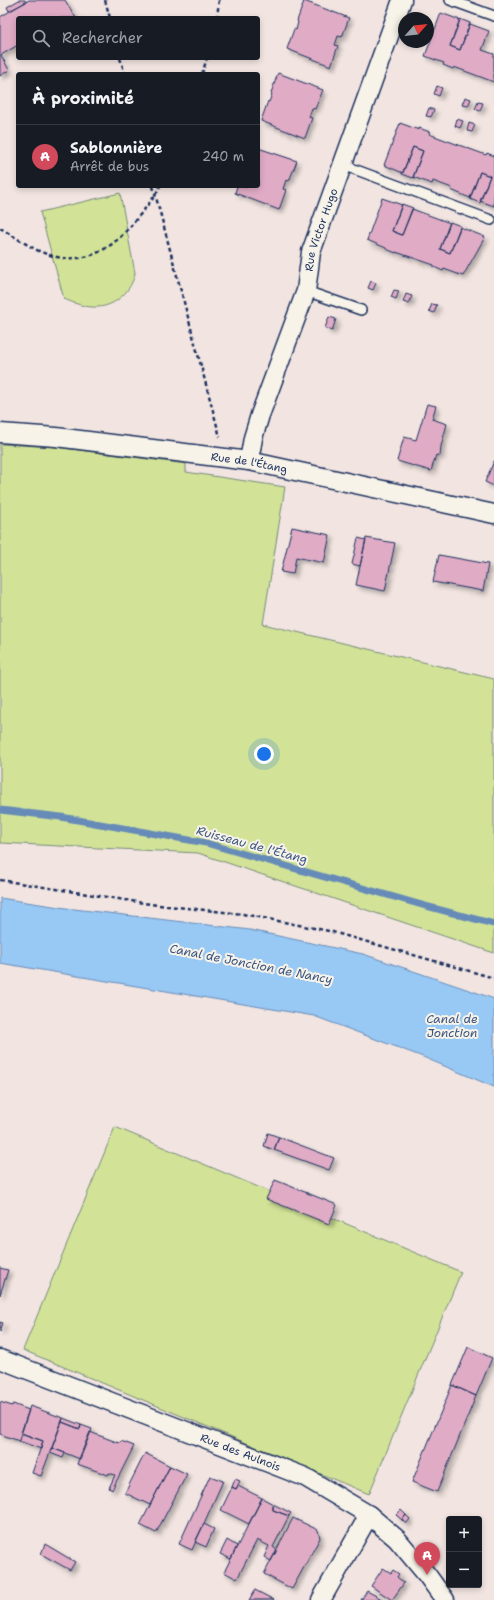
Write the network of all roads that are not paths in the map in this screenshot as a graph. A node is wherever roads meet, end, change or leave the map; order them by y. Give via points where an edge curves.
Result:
1 (402, 0) edge
2 (450, 0) edge
3 (494, 16) edge
4 (343, 165) junction
5 (491, 220) dead end
6 (306, 291) junction
7 (361, 310) dead end
8 (0, 433) edge
9 (249, 461) junction
10 (494, 514) edge
11 (0, 1359) edge
12 (369, 1515) junction
13 (322, 1600) edge
14 (445, 1600) edge

1 - 4 street, Rue Victor Hugo
2 - 3 lane
4 - 5 lane
4 - 6 street, Rue Victor Hugo via 311,252
6 - 7 lane
6 - 9 street, Rue Victor Hugo via 260,415
8 - 9 street, Rue de l'Étang via 56,437
9 - 10 street, Rue de l'Étang
11 - 12 street, Rue des Aulnois via 305,1477
12 - 13 street
12 - 14 street, Rue des Aulnois via 397,1539

